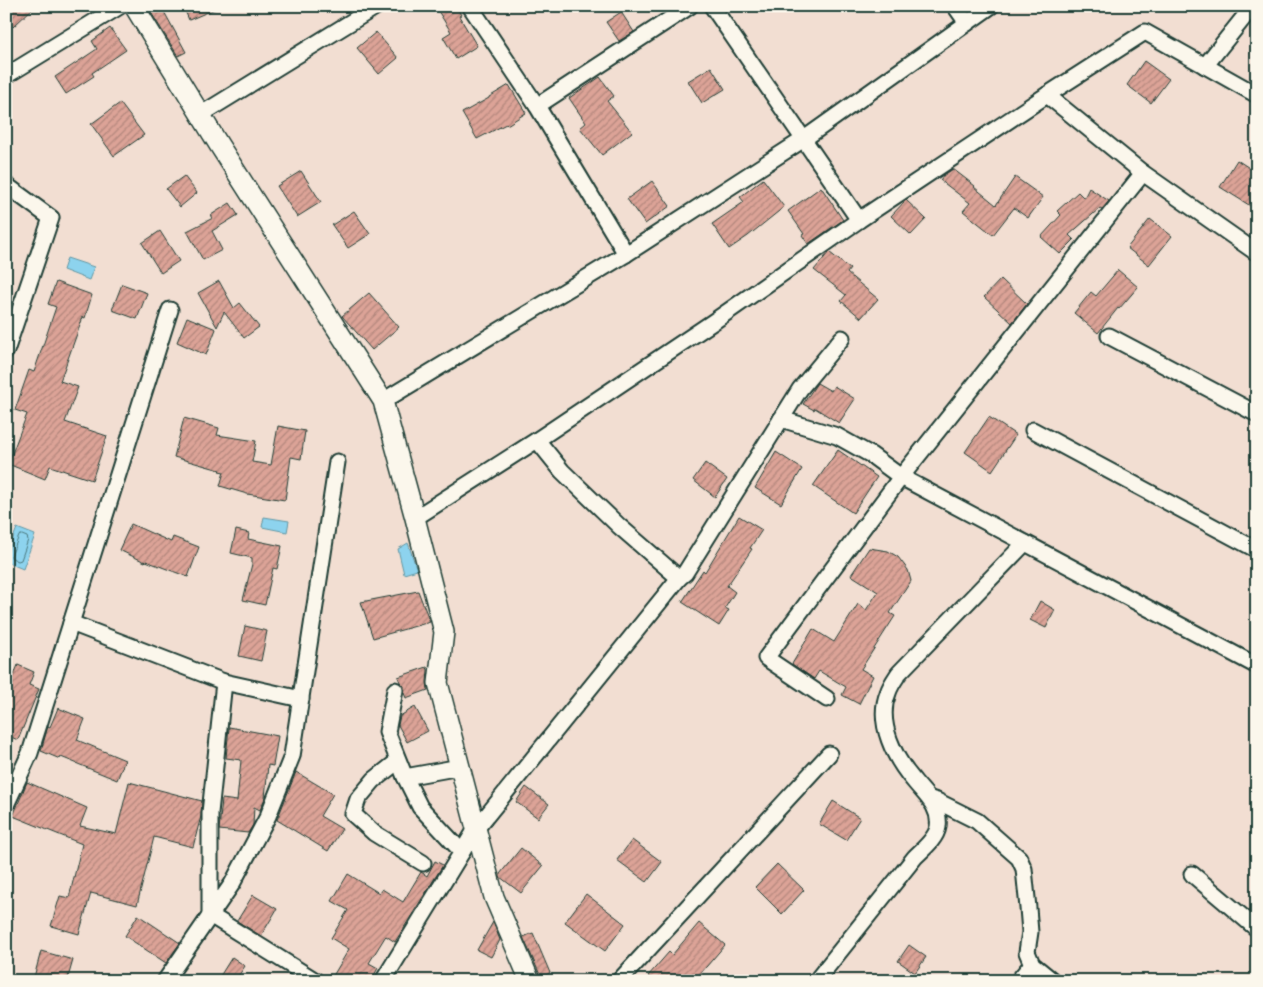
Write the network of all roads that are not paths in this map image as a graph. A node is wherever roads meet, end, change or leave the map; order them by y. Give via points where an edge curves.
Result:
1 (120, 6) edge
2 (134, 6) edge
3 (470, 6) edge
4 (690, 6) edge
5 (712, 6) edge
6 (955, 6) edge
7 (991, 6) edge
8 (1253, 6) edge
9 (371, 8) edge
10 (967, 23) junction
11 (1205, 66) junction
12 (6, 71) edge
13 (1047, 95) junction
14 (1257, 95) edge
15 (537, 106) junction
16 (200, 115) junction
17 (804, 139) junction
18 (1143, 173) junction
19 (6, 185) edge
20 (859, 220) junction
21 (1257, 253) edge
22 (626, 254) junction
23 (170, 310) dead end
24 (1109, 336) dead end
25 (842, 338) dead end
26 (6, 351) edge
27 (383, 401) junction
28 (1257, 414) edge
29 (781, 419) junction
30 (1033, 430) dead end
31 (537, 440) junction
32 (337, 462) dead end
33 (901, 477) junction
34 (415, 518) junction
35 (1024, 543) junction
36 (1257, 550) edge
37 (679, 578) junction
38 (71, 623) junction
39 (1257, 666) edge
40 (224, 682) junction
41 (395, 690) dead end
42 (301, 699) junction
43 (826, 700) dead end
44 (829, 754) dead end
45 (398, 761) junction
46 (460, 767) junction
47 (405, 777) junction
48 (930, 799) junction
49 (6, 805) edge
50 (476, 829) junction
51 (462, 852) junction
52 (424, 863) dead end
53 (1192, 874) dead end
54 (210, 916) junction
55 (1257, 929) edge
56 (1032, 964) junction
57 (165, 981) edge
58 (316, 981) edge
59 (382, 981) edge
60 (530, 981) edge
61 (619, 981) edge
62 (816, 981) edge
63 (1018, 981) edge
64 (1053, 981) edge

1 - 12 street via 9,74
2 - 16 street
3 - 15 street
4 - 15 street
5 - 17 street
6 - 10 street
7 - 10 street
8 - 11 street
9 - 16 street
10 - 17 street
11 - 13 street via 1145,32
11 - 14 street
13 - 18 street
13 - 20 street
15 - 22 street
16 - 27 street
17 - 20 street
17 - 22 street
18 - 21 street
18 - 33 street
19 - 26 street via 51,218
20 - 31 street
22 - 27 street
23 - 38 street
24 - 28 street
25 - 29 street via 800,389
27 - 34 street
29 - 33 street via 838,436
29 - 37 street
30 - 36 street
31 - 34 street
31 - 37 street via 562,471
32 - 42 street
33 - 35 street
33 - 43 street via 766,658
34 - 46 street via 444,632 438,683
35 - 39 street
35 - 48 street via 899,673 887,693 884,709 889,740 913,781
37 - 50 street
38 - 40 street
38 - 49 street via 30,753
40 - 42 street
40 - 54 street via 210,814
41 - 45 street via 386,732
42 - 54 street via 292,756 268,816 232,884
44 - 61 street
45 - 47 street
45 - 52 street via 374,780 358,799 354,814 374,834
46 - 47 street
46 - 50 street
47 - 51 street via 420,807
48 - 56 street via 977,821 1019,858 1024,869 1030,932 1027,952
48 - 62 street via 934,804 938,828 932,840
50 - 51 street
50 - 60 street via 494,897
51 - 59 street
53 - 55 street
54 - 57 street
54 - 58 street
56 - 63 street
56 - 64 street

